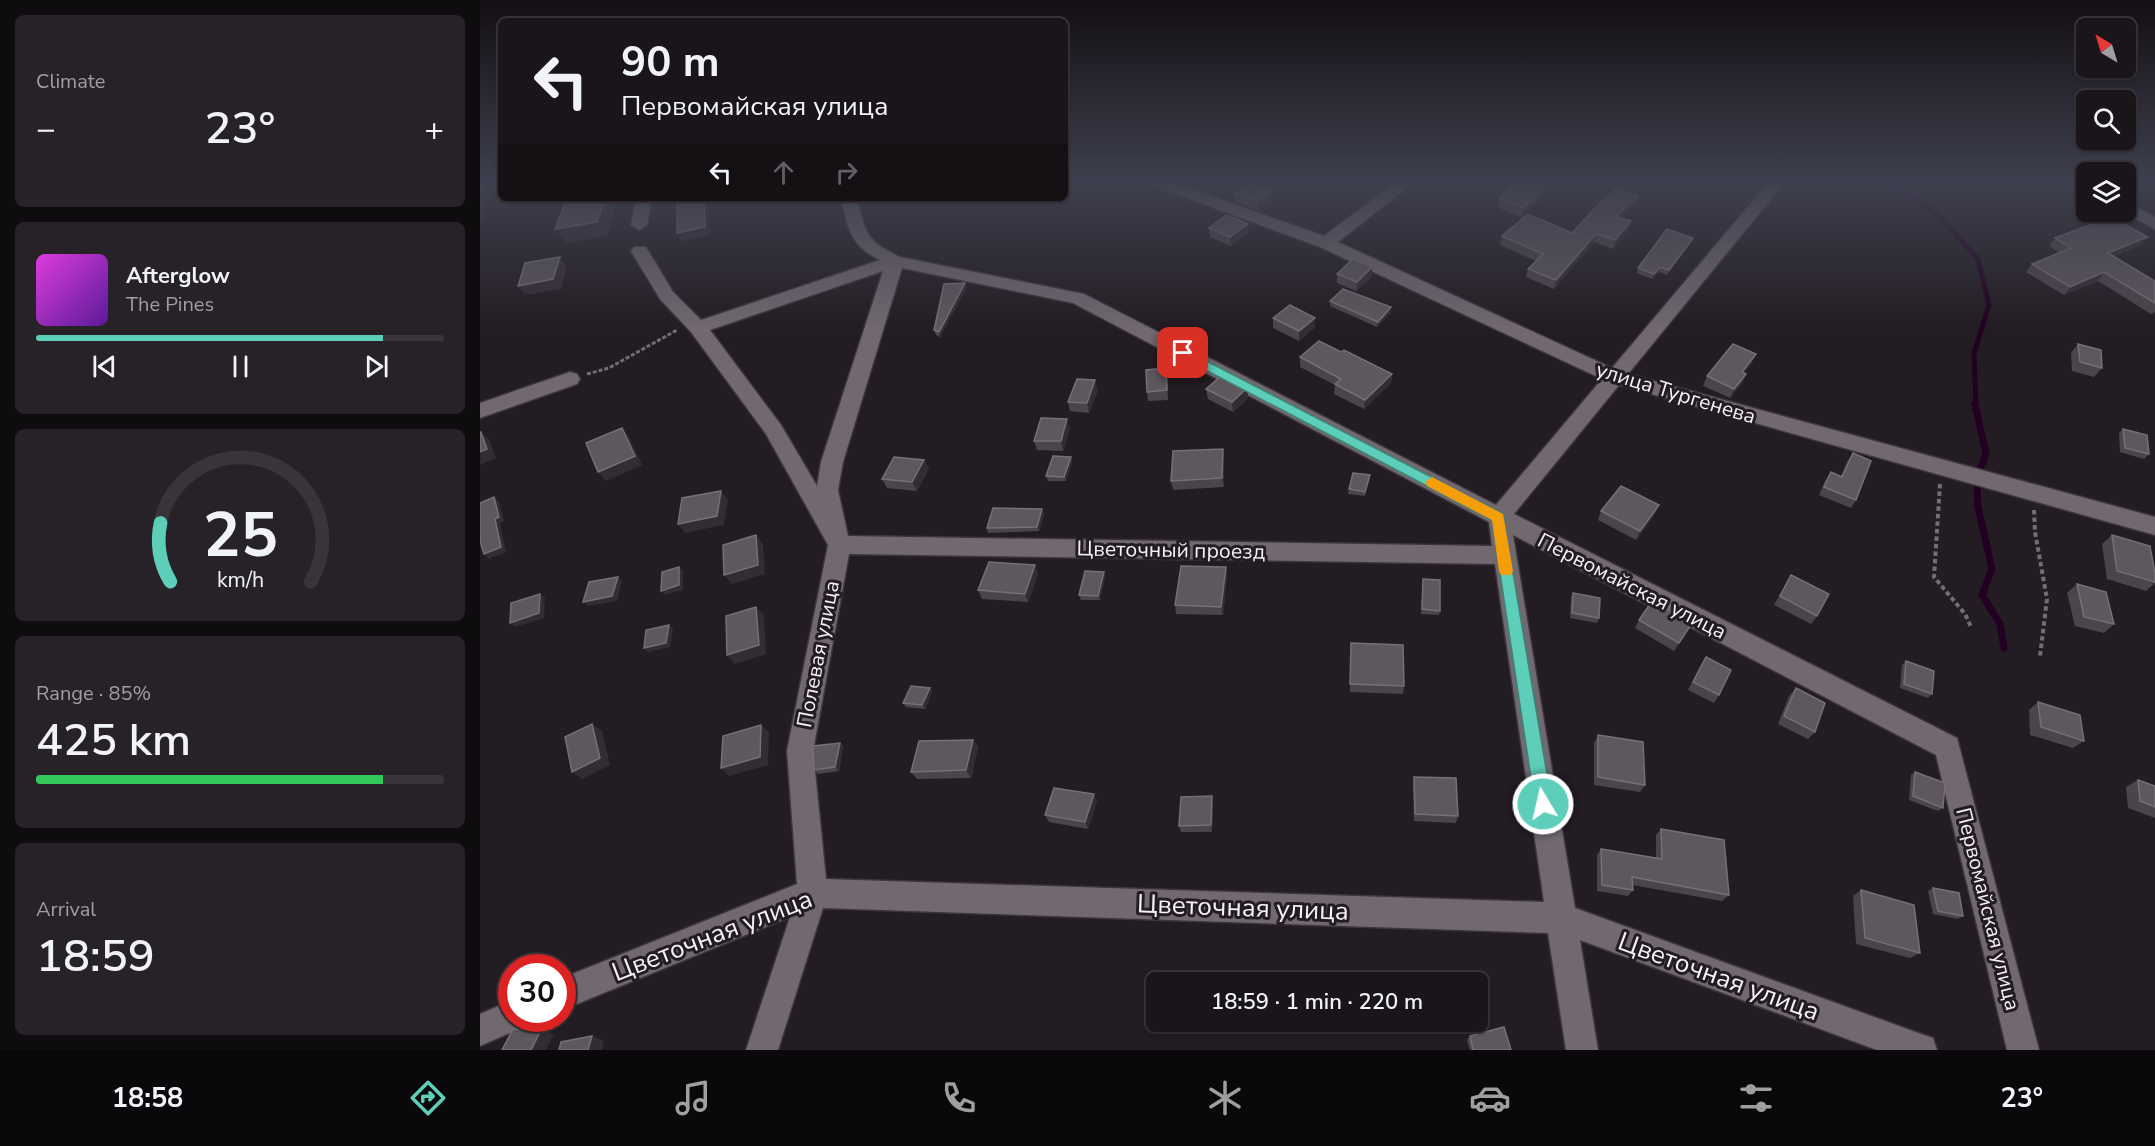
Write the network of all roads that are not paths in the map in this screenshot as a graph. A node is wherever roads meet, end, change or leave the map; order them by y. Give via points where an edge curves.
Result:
1 (858, 232) edge
2 (1297, 232) edge
3 (1340, 232) edge
4 (1735, 232) edge
5 (1326, 243) junction
6 (640, 252) dead end
7 (895, 261) junction
8 (696, 325) junction
9 (1614, 377) junction
10 (570, 379) road end
11 (480, 411) edge
12 (1499, 518) junction
13 (2155, 526) edge
14 (839, 545) junction
15 (1503, 555) junction
16 (813, 893) junction
17 (1561, 918) junction
18 (576, 988) edge
19 (498, 1022) edge
20 (480, 1030) edge
21 (762, 1050) edge
22 (1582, 1050) edge
23 (1921, 1050) edge
24 (2023, 1050) edge

1 - 7 street via 860,240 874,252
2 - 5 street, улица Тургенева
3 - 5 street
4 - 9 street
5 - 9 street, улица Тургенева
6 - 8 street via 666,296
7 - 8 street
7 - 12 street, Первомайская улица via 1078,298
7 - 14 street, Полевая улица via 832,462 827,490
8 - 14 street via 774,430
9 - 12 street
9 - 13 street, улица Тургенева
10 - 11 street
12 - 15 street
12 - 24 street, Первомайская улица via 1948,747
14 - 15 street, Цветочный проезд
14 - 16 street, Полевая улица via 800,751
15 - 17 street
16 - 17 street, Цветочная улица
16 - 18 street, Цветочная улица
16 - 21 street, Полевая улица
17 - 22 street
17 - 23 street, Цветочная улица
19 - 20 street

